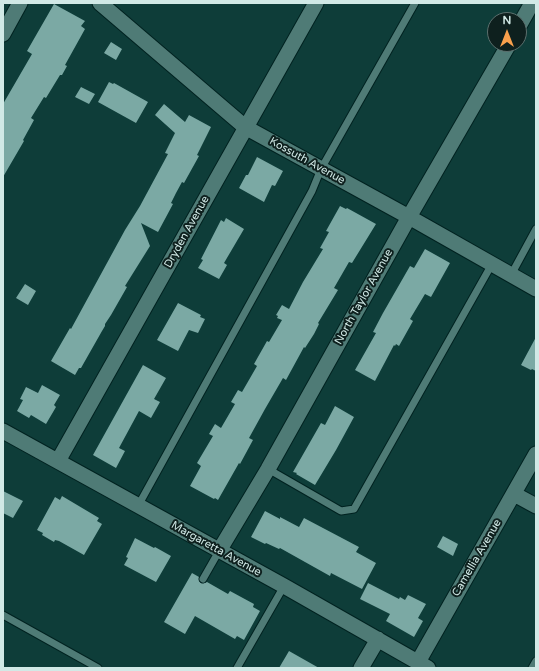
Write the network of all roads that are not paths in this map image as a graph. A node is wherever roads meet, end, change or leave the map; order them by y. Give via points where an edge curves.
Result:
1 (20, 3) edge
2 (100, 3) edge
3 (316, 3) edge
4 (415, 3) edge
5 (532, 3) edge
6 (527, 12) edge
7 (3, 34) edge
8 (504, 52) edge
9 (245, 128) junction
10 (321, 169) junction
11 (409, 217) junction
12 (536, 230) edge
13 (492, 264) junction
14 (511, 275) junction
15 (536, 289) edge
16 (3, 431) edge
17 (536, 454) edge
18 (58, 461) junction
19 (268, 469) junction
20 (514, 494) junction
21 (138, 506) junction
22 (536, 506) edge
23 (219, 551) junction
24 (203, 580) dead end
25 (284, 586) junction
26 (3, 615) edge
27 (378, 640) junction
28 (536, 661) edge
29 (423, 665) edge
30 (98, 668) edge
31 (237, 668) edge
32 (362, 668) edge
33 (532, 668) edge

1 - 7 street
2 - 9 street, Kossuth Avenue
3 - 9 street, Dryden Avenue
4 - 10 lane
5 - 6 street
8 - 11 street, North Taylor Avenue
9 - 10 street, Kossuth Avenue
9 - 18 street, Dryden Avenue
10 - 11 street, Kossuth Avenue
10 - 21 lane via 312,191
11 - 13 street, Kossuth Avenue
11 - 19 street, North Taylor Avenue
12 - 14 lane
13 - 14 street, Kossuth Avenue
13 - 19 lane via 354,509 341,511
14 - 15 street, Kossuth Avenue
16 - 18 street, Margaretta Avenue
17 - 20 street, Camellia Avenue
18 - 21 street, Margaretta Avenue
19 - 23 street, North Taylor Avenue
20 - 22 street
20 - 29 street, Camellia Avenue
21 - 23 street, Margaretta Avenue
23 - 24 lane
23 - 25 street, Margaretta Avenue
25 - 27 street, Margaretta Avenue
25 - 31 lane
26 - 30 lane
27 - 29 street, Margaretta Avenue
27 - 32 street
28 - 33 lane

